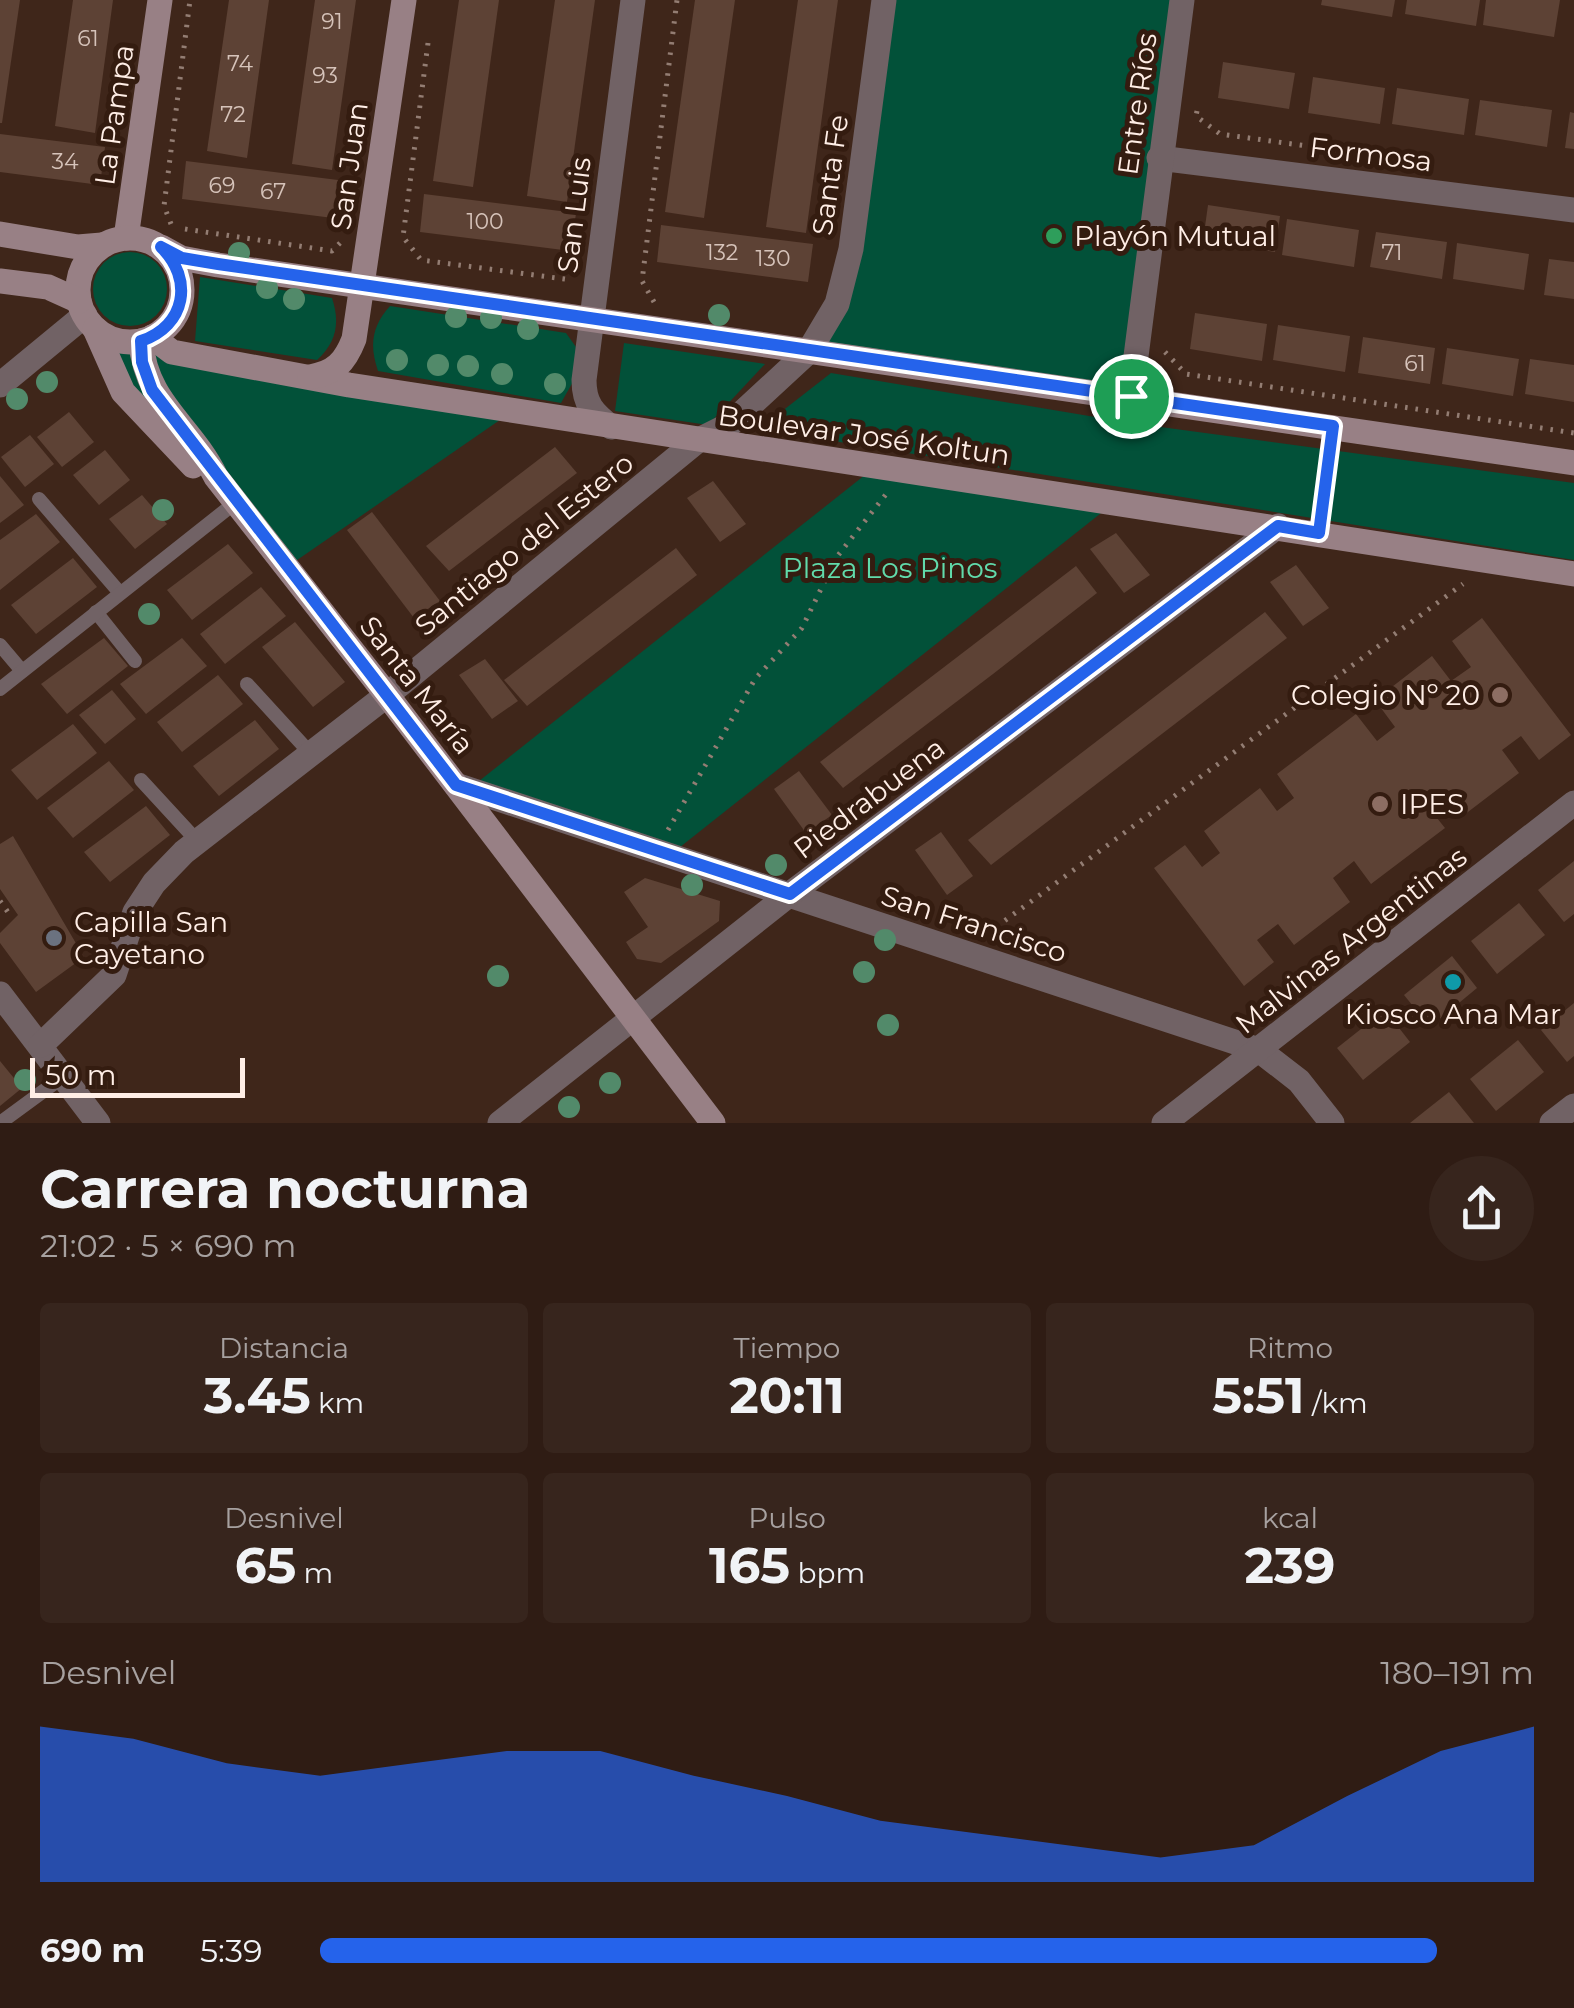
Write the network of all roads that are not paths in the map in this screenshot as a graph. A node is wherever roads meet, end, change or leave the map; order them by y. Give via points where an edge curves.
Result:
1 (160, 0) edge
2 (404, 0) edge
3 (633, 0) edge
4 (884, 0) edge
5 (1182, 0) edge
6 (1160, 158) junction
7 (1574, 210) edge
8 (0, 234) edge
9 (114, 241) junction
10 (161, 247) junction
11 (0, 281) edge
12 (362, 285) junction
13 (86, 315) junction
14 (591, 318) junction
15 (146, 339) junction
16 (809, 351) junction
17 (310, 377) junction
18 (0, 385) edge
19 (1131, 396) junction
20 (612, 427) junction
21 (697, 441) junction
22 (1574, 462) edge
23 (216, 476) junction
24 (39, 499) dead end
25 (236, 502) junction
26 (1278, 526) junction
27 (1574, 574) edge
28 (120, 593) junction
29 (96, 612) junction
30 (0, 645) edge
31 (135, 660) dead end
32 (22, 671) junction
33 (247, 684) dead end
34 (0, 688) edge
35 (387, 695) junction
36 (312, 755) junction
37 (141, 780) dead end
38 (456, 785) junction
39 (1574, 803) edge
40 (199, 842) junction
41 (790, 894) junction
42 (0, 994) edge
43 (633, 1021) junction
44 (41, 1045) junction
45 (1259, 1050) junction
46 (64, 1076) junction
47 (1574, 1106) edge
48 (0, 1123) edge
49 (98, 1123) edge
50 (500, 1123) edge
51 (712, 1123) edge
52 (1164, 1123) edge
53 (1332, 1123) edge
54 (1552, 1123) edge

1 - 9 street, La Pampa
2 - 12 street, San Juan
3 - 14 street, San Luis
4 - 16 street, Santa Fe via 851,249 837,304
5 - 6 street, Entre Ríos
6 - 7 street, Formosa
6 - 19 street, Entre Ríos
8 - 9 street via 78,247
9 - 10 street via 139,238
9 - 13 street via 82,271
10 - 12 street via 182,258
10 - 15 street via 180,273 183,290 173,320
11 - 13 street via 48,288
12 - 14 street
12 - 17 street, San Juan via 347,356 328,374
13 - 15 street via 126,342
13 - 18 street
13 - 23 street, Santa María via 123,392 192,466
14 - 16 street
14 - 20 street, San Luis via 584,396
15 - 17 street, Boulevar José Koltun via 172,352
15 - 23 street, Santa María via 142,362 152,390
16 - 19 street
16 - 21 street, Santiago del Estero via 729,425
17 - 20 street, Boulevar José Koltun
19 - 22 street
20 - 21 street, Boulevar José Koltun
21 - 26 street, Boulevar José Koltun
21 - 35 street, Santiago del Estero
23 - 25 street, Santa María
24 - 28 lane
25 - 28 lane
25 - 35 street, Santa María
26 - 27 street, Boulevar José Koltun
26 - 41 street, Piedrabuena
28 - 29 lane
29 - 31 lane
29 - 32 lane
30 - 32 lane
32 - 34 lane
33 - 36 lane
35 - 36 street, Santiago del Estero
35 - 38 street, Santa María
36 - 40 street, Santiago del Estero
37 - 40 lane
38 - 41 street, San Francisco
38 - 43 street, Santa María
39 - 45 street, Malvinas Argentinas
40 - 44 street, Santiago del Estero via 154,883 135,912 114,975
41 - 43 street, Piedrabuena
41 - 45 street, San Francisco
42 - 44 street
43 - 50 street, Piedrabuena
43 - 51 street, Santa María
44 - 46 street
45 - 52 street, Malvinas Argentinas
45 - 53 street, San Francisco via 1299,1081
46 - 48 lane
46 - 49 street
47 - 54 street

